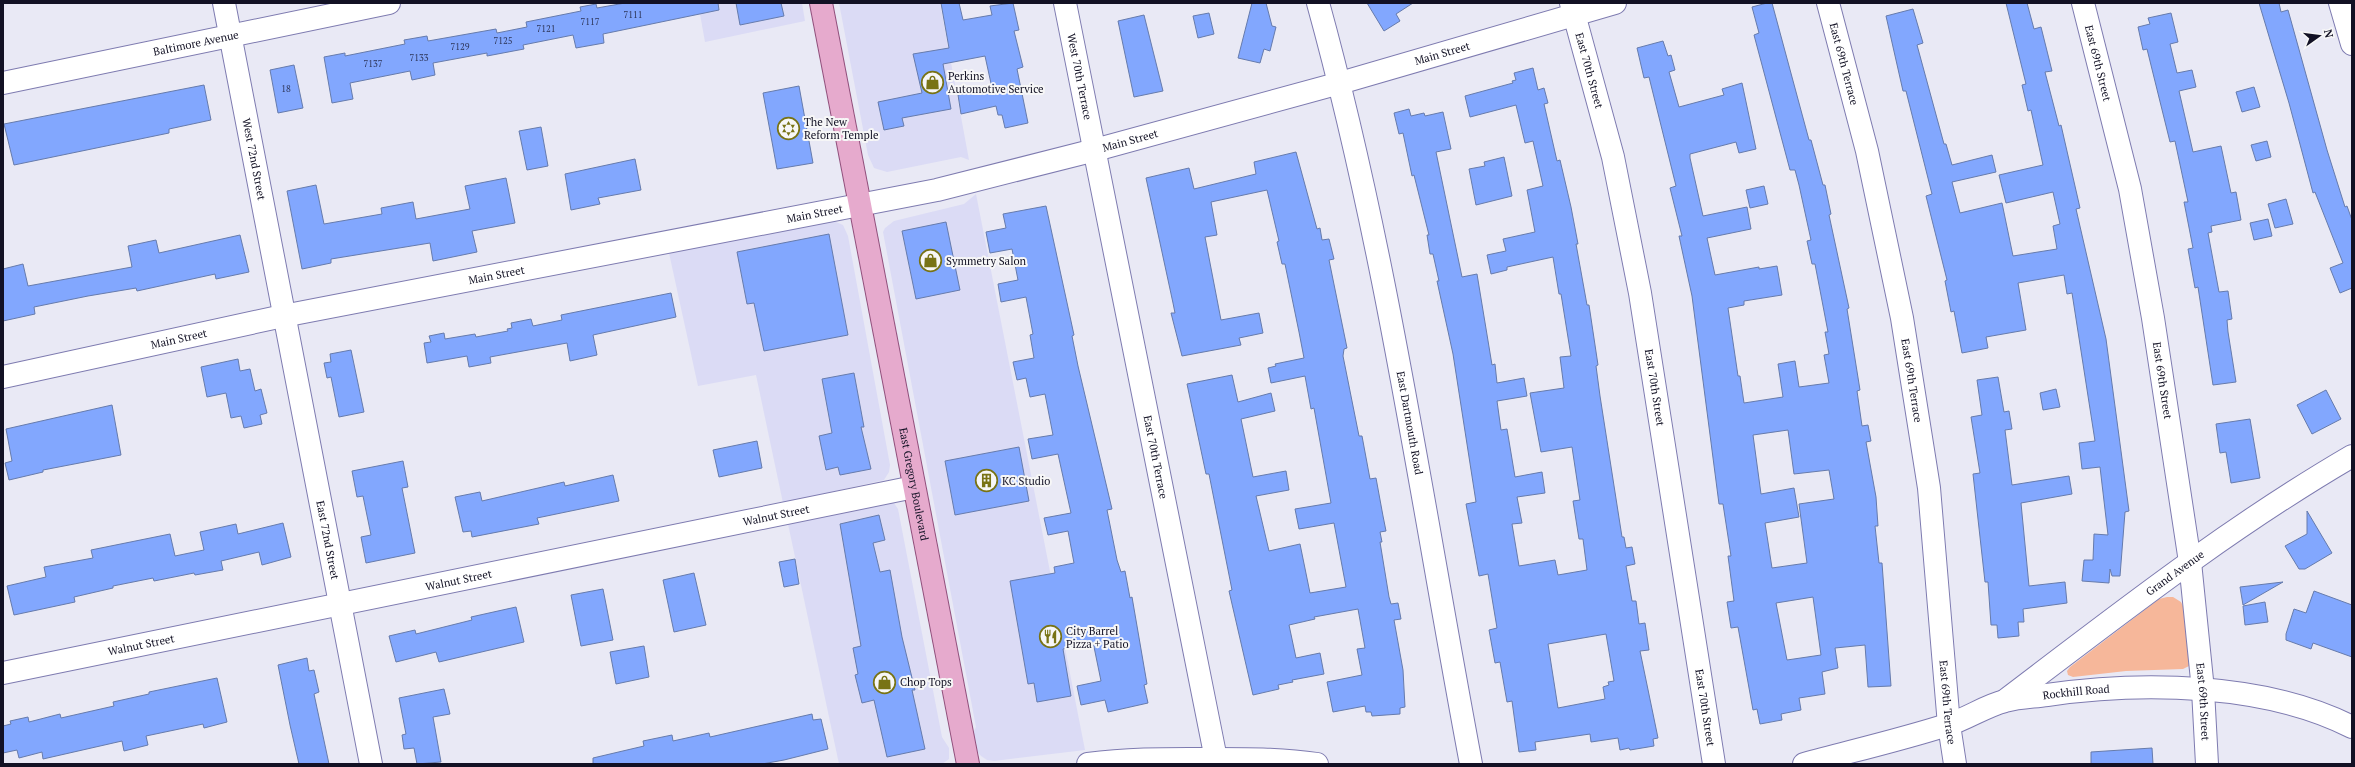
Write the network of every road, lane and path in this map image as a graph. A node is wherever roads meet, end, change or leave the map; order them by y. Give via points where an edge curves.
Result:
1 (224, 3) edge
2 (389, 3) edge
3 (821, 3) edge
4 (1065, 3) edge
5 (1318, 3) edge
6 (1615, 3) edge
7 (1828, 3) edge
8 (2083, 3) edge
9 (2340, 3) edge
10 (1573, 9) edge
11 (230, 36) junction
12 (2352, 44) edge
13 (3, 83) edge
14 (1340, 83) junction
15 (1095, 150) junction
16 (860, 205) junction
17 (283, 316) junction
18 (3, 377) edge
19 (2352, 456) edge
20 (914, 487) junction
21 (2190, 562) junction
22 (340, 603) junction
23 (3, 673) edge
24 (2203, 690) junction
25 (2004, 701) junction
26 (1949, 725) junction
27 (2352, 728) edge
28 (1217, 762) edge
29 (372, 764) edge
30 (968, 764) edge
31 (1088, 764) edge
32 (1318, 764) edge
33 (1471, 764) edge
34 (1714, 764) edge
35 (1804, 764) edge
36 (1955, 764) edge
37 (2207, 764) edge

1 - 11 street, West 72nd Street
2 - 11 street, Baltimore Avenue
3 - 16 main road, East Gregory Boulevard
4 - 15 street, West 70th Terrace
5 - 14 street, East Dartmouth Road
6 - 10 street, Main Street
7 - 26 street, East 69th Terrace via 1867,152 1902,318 1929,488
8 - 21 street, East 69th Street via 2134,210 2156,332
9 - 12 street
10 - 14 street, Main Street
10 - 34 street, East 70th Street via 1613,157 1640,293
11 - 13 street, Baltimore Avenue
11 - 17 street, West 72nd Street
14 - 15 street, Main Street
14 - 33 street, East Dartmouth Road via 1376,237
15 - 16 street, Main Street via 937,190
15 - 28 street, East 70th Terrace
16 - 17 street, Main Street
16 - 20 main road, East Gregory Boulevard
17 - 18 street, Main Street
17 - 22 street, East 72nd Street
19 - 21 street, Grand Avenue via 2305,483
20 - 22 street, Walnut Street
20 - 30 main road, East Gregory Boulevard
21 - 24 street, East 69th Street
21 - 25 street, Grand Avenue
22 - 23 street, Walnut Street
22 - 29 street, East 72nd Street
24 - 25 street, Rockhill Road via 2147,686 2078,690
24 - 27 street, Rockhill Road via 2267,699 2334,718
24 - 37 street, East 69th Street
25 - 26 street, Rockhill Road
26 - 35 street, Rockhill Road
26 - 36 street, East 69th Terrace
28 - 31 street via 1153,758
28 - 32 street via 1283,759

